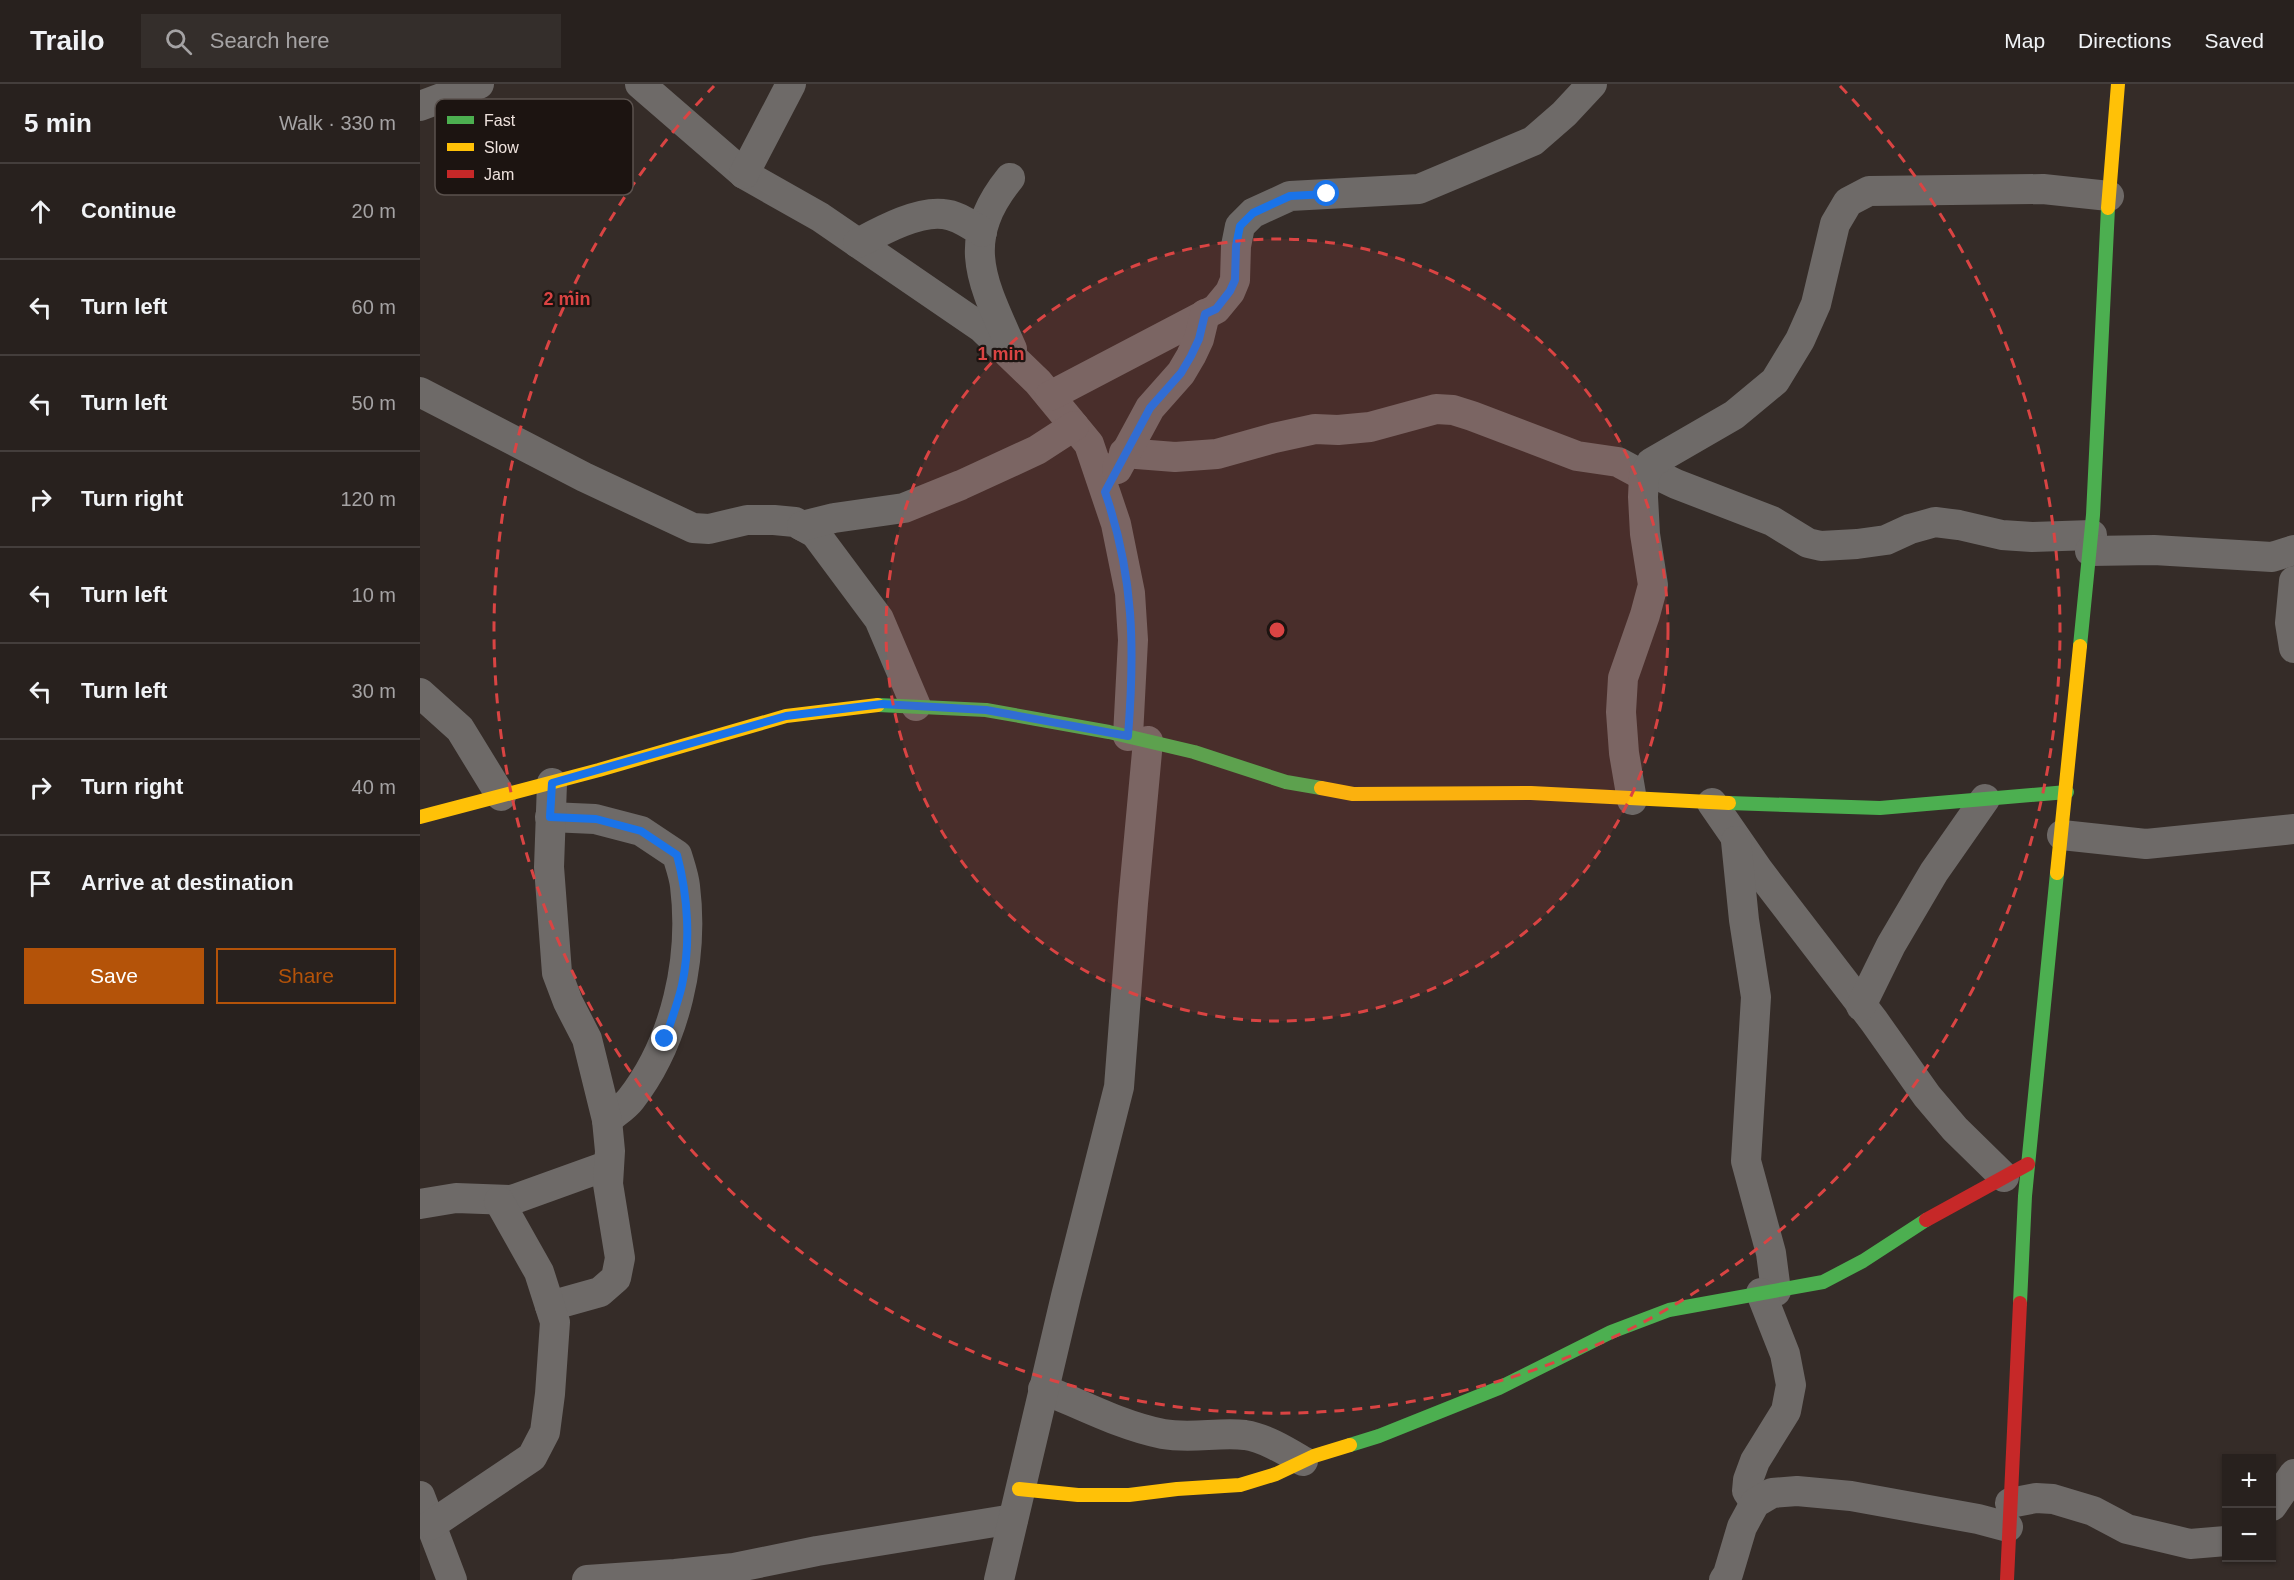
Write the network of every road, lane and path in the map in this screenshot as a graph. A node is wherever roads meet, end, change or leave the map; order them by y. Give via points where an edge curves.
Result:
1 (479, 84) edge
2 (640, 84) edge
3 (791, 84) edge
4 (1592, 84) edge
5 (2118, 84) edge
6 (439, 99) edge
7 (435, 100) edge
8 (420, 106) edge
9 (744, 174) junction
10 (1010, 178) dead end
11 (2109, 196) junction
12 (982, 232) junction
13 (858, 243) junction
14 (1205, 314) junction
15 (1018, 362) junction
16 (420, 392) edge
17 (1050, 396) junction
18 (1074, 426) junction
19 (1124, 453) junction
20 (1646, 473) junction
21 (1105, 492) junction
22 (802, 526) junction
23 (2091, 543) junction
24 (2294, 550) edge
25 (2294, 581) edge
26 (2294, 648) edge
27 (420, 693) edge
28 (916, 706) junction
29 (1138, 739) junction
30 (552, 783) junction
31 (2067, 792) junction
32 (501, 796) junction
33 (1985, 799) junction
34 (1632, 800) junction
35 (1712, 803) junction
36 (420, 817) edge
37 (550, 817) junction
38 (2294, 829) edge
39 (2062, 835) junction
40 (1736, 838) junction
41 (1861, 1005) junction
42 (607, 1120) junction
43 (609, 1165) junction
44 (2016, 1171) junction
45 (499, 1201) junction
46 (420, 1204) edge
47 (1768, 1292) junction
48 (550, 1306) junction
49 (1043, 1389) junction
50 (1303, 1461) junction
51 (2294, 1474) edge
52 (1019, 1489) junction
53 (420, 1496) edge
54 (2276, 1499) edge
55 (1755, 1503) junction
56 (2009, 1515) junction
57 (1012, 1519) junction
58 (431, 1525) junction
59 (2222, 1541) edge
60 (452, 1580) edge
61 (587, 1580) edge
62 (999, 1580) edge
63 (1724, 1580) edge
64 (2007, 1580) edge

1 - 6 street
2 - 9 street
3 - 9 street
4 - 14 street via 1533,141 1419,189 1290,196 1253,213 1240,226 1235,280 1230,291 1216,309
5 - 11 street
7 - 8 street
9 - 13 street
10 - 12 street via 989,209
11 - 20 street via 2043,189 1869,191 1848,202 1834,224 1816,304 1775,381 1734,415 1651,463
11 - 23 street
12 - 13 street via 942,213 905,220
12 - 15 street via 981,273
13 - 15 street via 982,328
14 - 17 street
14 - 19 street via 1191,356 1150,408
15 - 17 street
16 - 22 street via 693,528 709,529 747,520 795,522
17 - 18 street
18 - 21 street via 1089,444
18 - 22 street via 1037,450 903,508
19 - 20 street via 1175,457 1217,454 1316,429 1370,427 1436,409 1453,410 1577,456 1618,462
19 - 21 street
20 - 23 street via 1772,521 1808,543 1821,546 1886,540 1935,522 2002,535
20 - 34 street via 1645,534 1653,585 1622,690 1624,753
21 - 29 street via 1130,593
22 - 28 street via 815,533 834,555 879,619
23 - 24 street via 2272,557
23 - 31 street
25 - 26 street via 2290,623
27 - 32 street via 460,729
28 - 29 street via 986,710
28 - 30 street via 882,704 786,716
29 - 34 street via 1194,752 1286,783 1353,794 1530,793
29 - 49 street via 1133,903 1119,1087
30 - 32 street
30 - 37 street
31 - 33 street
31 - 39 street
32 - 36 street
33 - 35 street via 1880,808
33 - 41 street via 1934,872
34 - 35 street
35 - 40 street
37 - 42 street via 549,867 557,973 587,1040
37 - 42 street via 596,819 641,831 677,855 685,885 687,930 682,984 665,1039 630,1101
38 - 39 street via 2146,844
39 - 44 street
40 - 41 street
40 - 47 street via 1756,997 1746,1161 1770,1253
41 - 44 street via 1955,1129
42 - 43 street
43 - 45 street via 542,1191
43 - 48 street via 608,1184 620,1258 616,1278 600,1292
44 - 47 street via 1823,1282
44 - 56 street via 2025,1196
45 - 46 street via 456,1198
45 - 48 street via 539,1272
47 - 50 street via 1669,1310 1611,1332 1499,1388 1379,1436
47 - 55 street via 1791,1385 1786,1411 1755,1461 1748,1480 1747,1491
48 - 58 street via 555,1322 550,1394 545,1432 532,1457
49 - 50 street via 1126,1424 1190,1437 1247,1435
49 - 52 street
50 - 52 street via 1240,1485 1130,1495
51 - 54 street
52 - 57 street
53 - 58 street
55 - 56 street via 1772,1493 1797,1491 1851,1496 1978,1520
55 - 63 street via 1742,1527
56 - 59 street via 2036,1498 2053,1499 2093,1511 2127,1530 2190,1544
56 - 64 street
57 - 61 street via 734,1568
57 - 62 street
58 - 60 street

